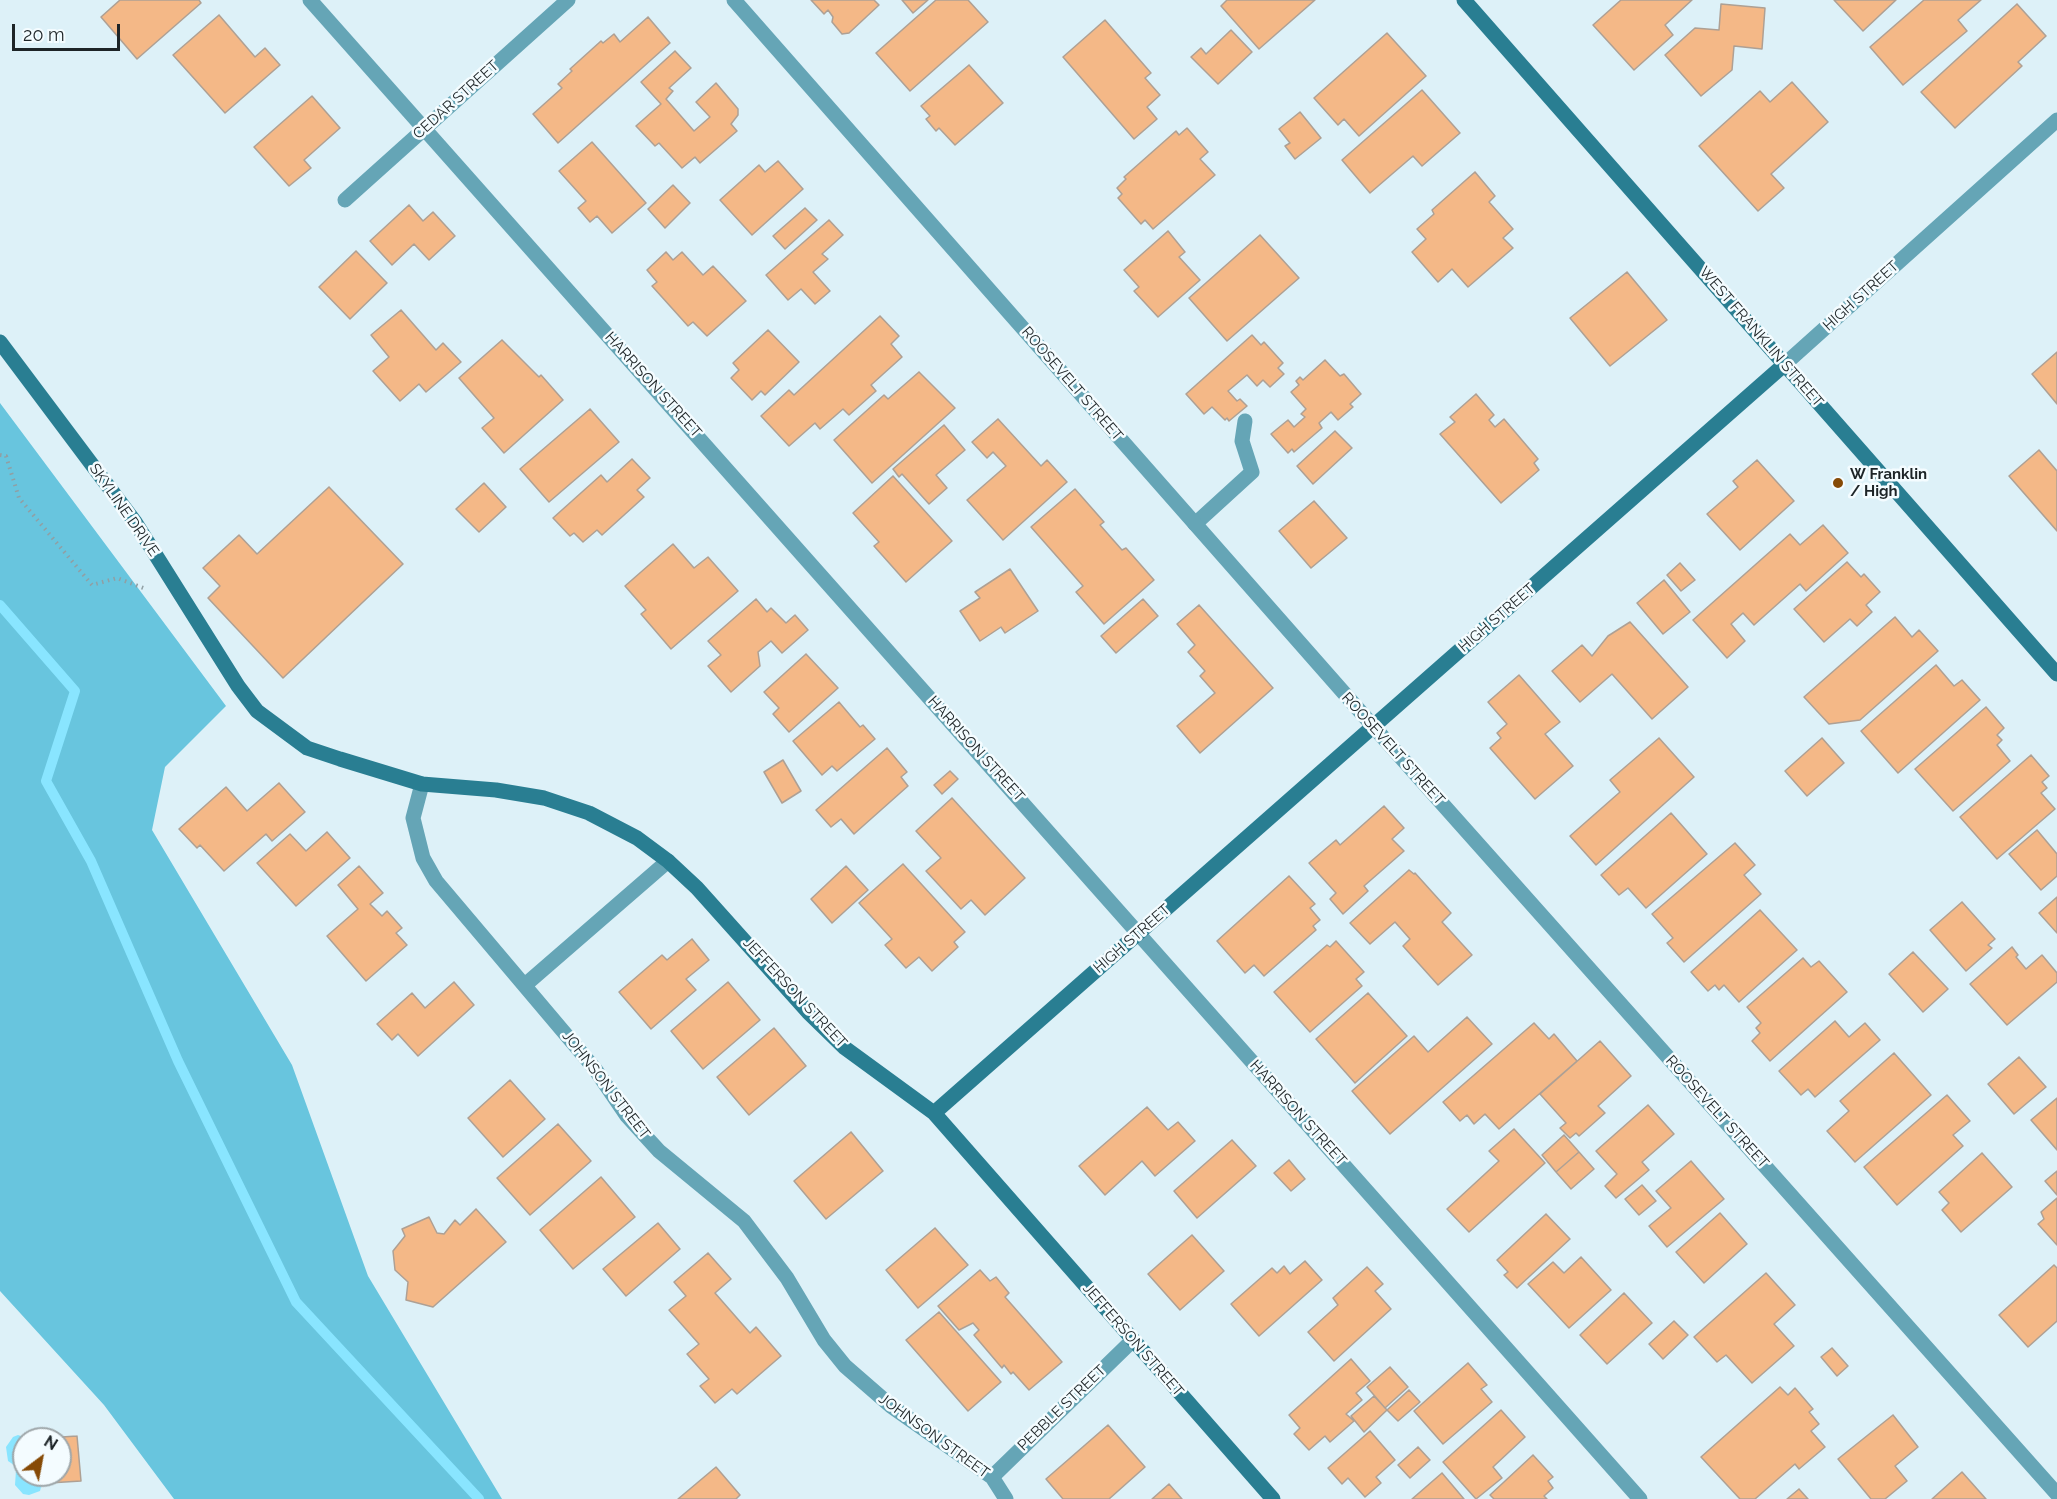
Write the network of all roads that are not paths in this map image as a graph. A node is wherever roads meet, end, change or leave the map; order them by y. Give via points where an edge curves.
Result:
1 (310, 0) edge
2 (568, 0) edge
3 (734, 0) edge
4 (1464, 0) edge
5 (2057, 120) edge
6 (423, 129) junction
7 (345, 200) dead end
8 (0, 342) edge
9 (1785, 364) junction
10 (1245, 421) dead end
11 (1195, 524) junction
12 (2057, 674) edge
13 (1373, 726) junction
14 (422, 784) junction
15 (668, 861) junction
16 (1139, 933) junction
17 (525, 985) junction
18 (934, 1113) junction
19 (1133, 1340) junction
20 (992, 1477) junction
21 (2057, 1494) edge
22 (1006, 1499) edge
23 (1273, 1499) edge
24 (1640, 1499) edge

1 - 6 street, HARRISON STREET
2 - 6 street, CEDAR STREET
3 - 11 street, ROOSEVELT STREET
4 - 9 street, WEST FRANKLIN STREET
5 - 9 street, HIGH STREET
6 - 7 street, CEDAR STREET
6 - 16 street, HARRISON STREET
8 - 14 street, SKYLINE DRIVE via 135,522 257,711 307,748
9 - 12 street, WEST FRANKLIN STREET
9 - 13 street, HIGH STREET
10 - 11 street via 1242,441 1252,472
11 - 13 street, ROOSEVELT STREET
13 - 16 street, HIGH STREET
13 - 21 street, ROOSEVELT STREET
14 - 15 street, JEFFERSON STREET via 544,798 613,825
14 - 17 street, JOHNSON STREET via 413,818 423,858 436,881
15 - 17 street
15 - 18 street, JEFFERSON STREET via 698,888 845,1048
16 - 18 street, HIGH STREET
16 - 24 street, HARRISON STREET
17 - 20 street, JOHNSON STREET via 659,1151 744,1221 788,1278 824,1340 845,1366 891,1406
18 - 19 street, JEFFERSON STREET
19 - 20 street, PEBBLE STREET
19 - 23 street, JEFFERSON STREET
20 - 22 street, JOHNSON STREET

